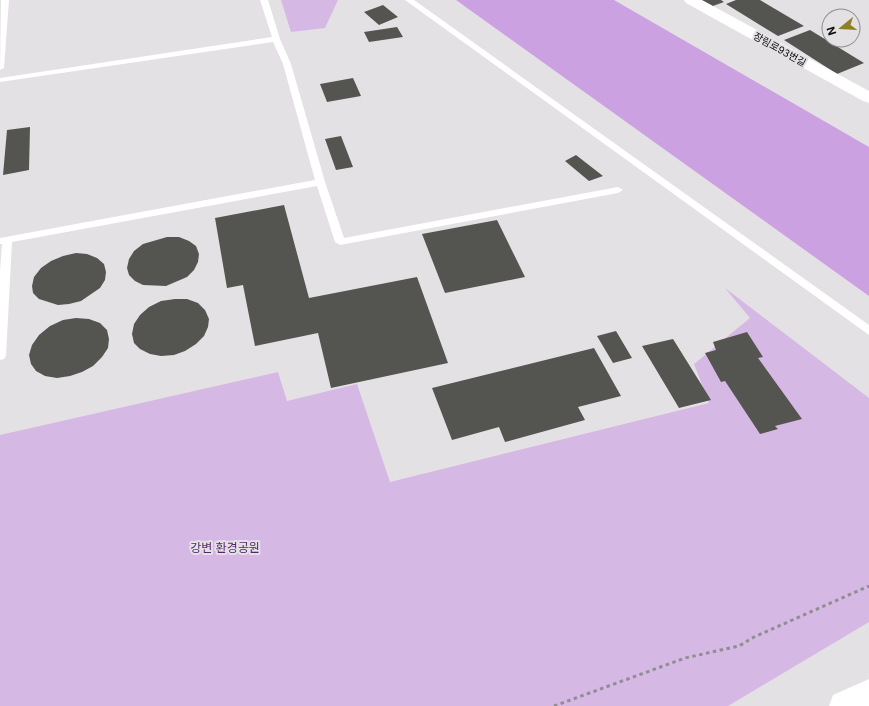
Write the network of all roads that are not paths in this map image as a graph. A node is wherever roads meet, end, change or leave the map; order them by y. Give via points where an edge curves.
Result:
1 (5, 0) edge
2 (264, 0) edge
3 (409, 0) edge
4 (691, 0) edge
5 (276, 39) junction
6 (0, 68) edge
7 (0, 80) edge
8 (869, 98) edge
9 (320, 182) junction
10 (618, 190) dead end
11 (3, 240) edge
12 (869, 331) edge
13 (0, 356) edge
14 (869, 694) edge
15 (844, 706) edge

1 - 6 lane
2 - 5 lane
3 - 12 lane
4 - 8 street, 장림로93번길
5 - 7 lane
5 - 9 lane via 287,64
9 - 10 lane via 340,242
9 - 11 lane
11 - 13 lane
14 - 15 street

